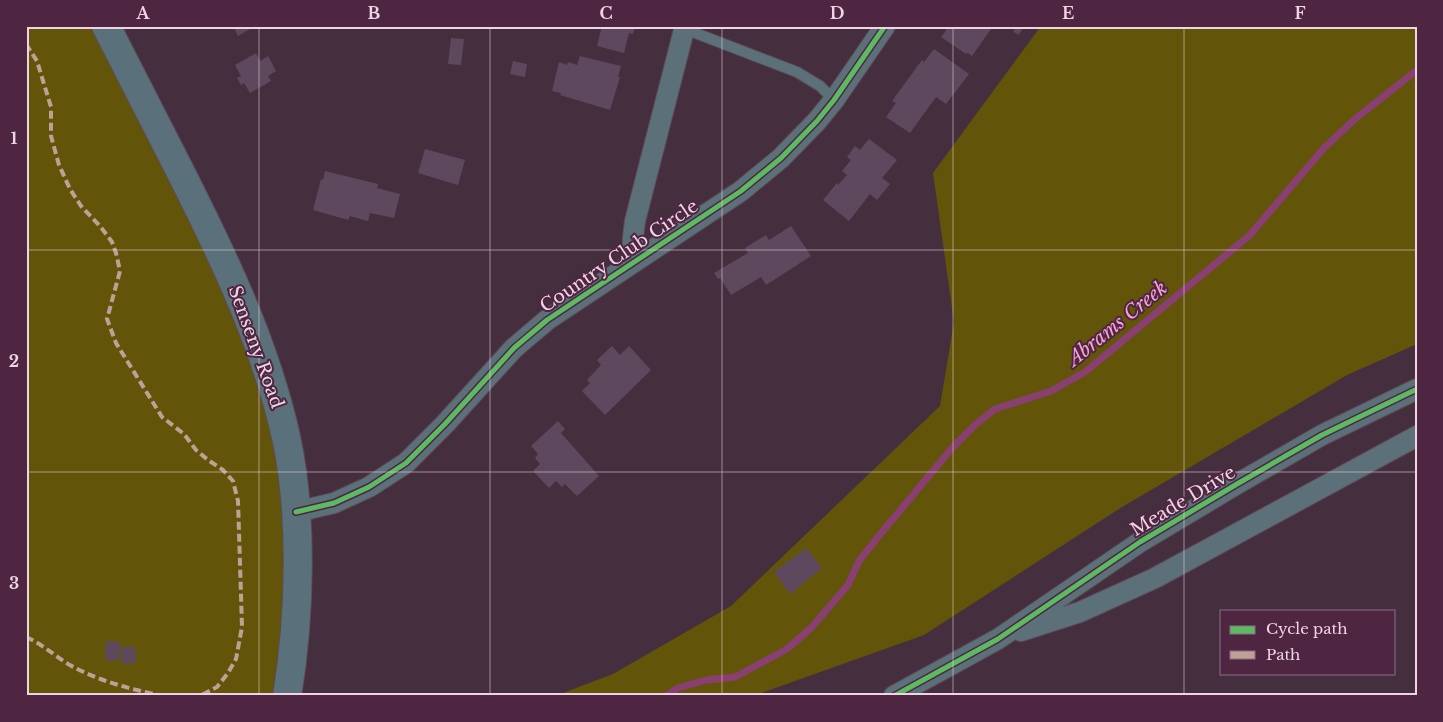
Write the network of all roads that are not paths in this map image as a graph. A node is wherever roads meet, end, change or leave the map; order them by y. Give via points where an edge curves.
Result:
1 (106, 26) edge
2 (885, 26) edge
3 (685, 28) edge
4 (834, 100) junction
5 (638, 259) junction
6 (1417, 389) edge
7 (1417, 436) edge
8 (296, 512) junction
9 (998, 638) junction
10 (288, 696) edge
11 (894, 696) edge

1 - 8 main road, Senseny Road via 216,242 246,311 284,429
2 - 4 street, Country Club Circle
3 - 4 lane via 798,72
3 - 5 street, Country Club Circle via 635,221 633,245
4 - 5 street, Country Club Circle via 781,158 741,191
5 - 8 street, Country Club Circle via 547,320 514,348 406,463 370,487 334,503
6 - 9 street, Meade Drive via 1322,435 1140,542
7 - 9 street, Meade Drive via 1155,578 1080,612
8 - 10 main road, Senseny Road via 296,614
9 - 11 street, Meade Drive

